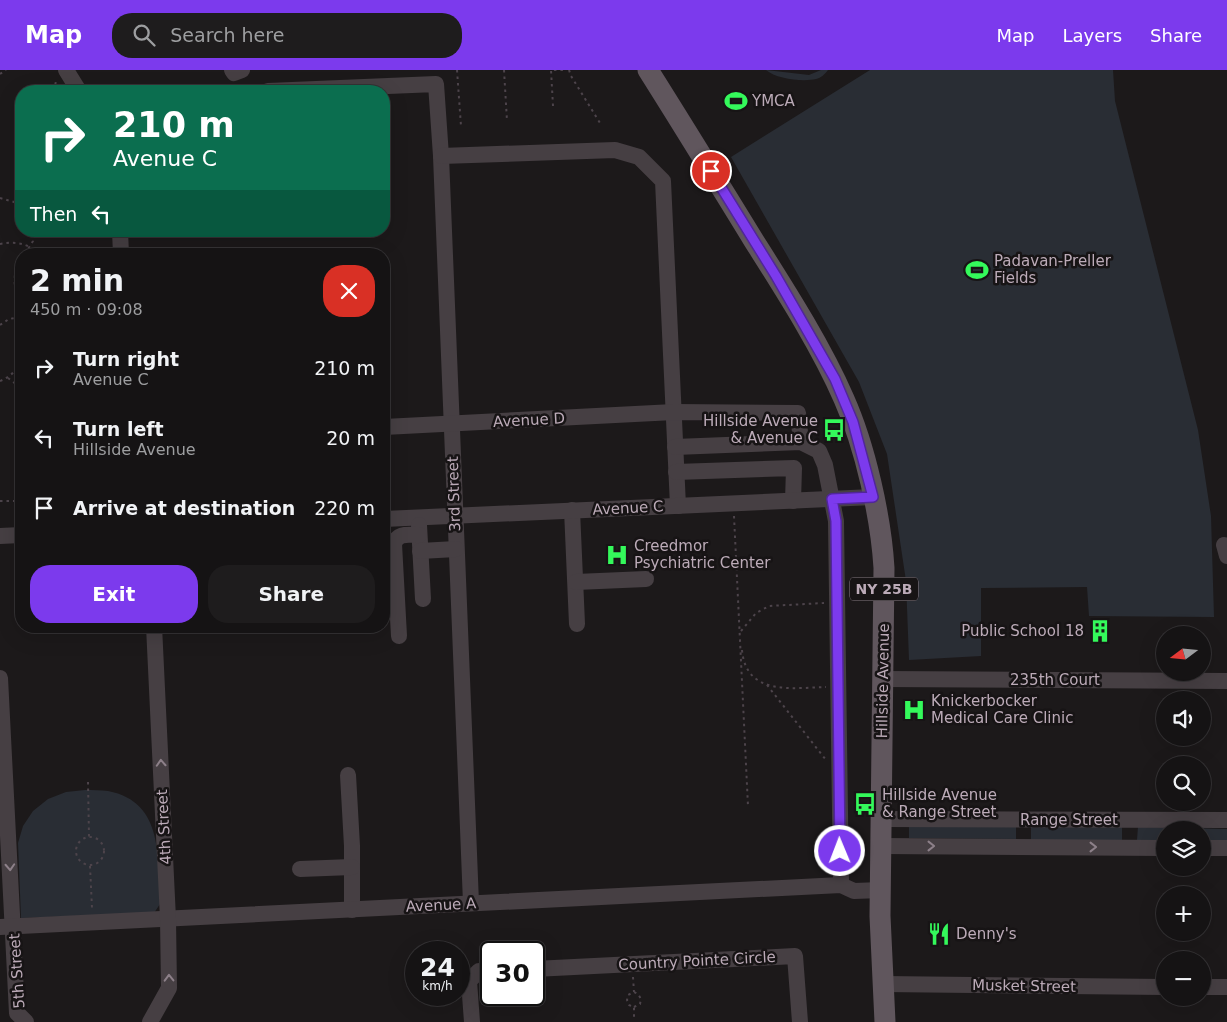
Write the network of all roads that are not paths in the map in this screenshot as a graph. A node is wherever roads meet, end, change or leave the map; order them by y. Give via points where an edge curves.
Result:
1 (648, 70) edge
2 (61, 74) edge
3 (73, 85) edge
4 (390, 86) edge
5 (441, 156) junction
6 (674, 412) junction
7 (451, 424) junction
8 (390, 428) edge
9 (802, 442) junction
10 (675, 447) junction
11 (676, 472) junction
12 (873, 497) junction
13 (832, 499) junction
14 (793, 501) junction
15 (678, 506) junction
16 (572, 510) junction
17 (455, 516) junction
18 (418, 517) junction
19 (390, 519) edge
20 (15, 535) edge
21 (0, 536) edge
22 (420, 543) junction
23 (456, 549) junction
24 (646, 579) dead end
25 (576, 582) junction
26 (422, 600) dead end
27 (578, 624) dead end
28 (154, 633) edge
29 (399, 636) dead end
30 (0, 678) edge
31 (883, 679) junction
32 (1227, 681) edge
33 (348, 775) dead end
34 (882, 819) junction
35 (1025, 820) junction
36 (1133, 820) junction
37 (1227, 820) edge
38 (882, 846) junction
39 (1025, 847) junction
40 (1132, 848) junction
41 (1156, 848) edge
42 (1211, 848) edge
43 (1227, 848) edge
44 (352, 867) junction
45 (300, 869) dead end
46 (841, 885) junction
47 (880, 890) junction
48 (471, 903) junction
49 (352, 910) junction
50 (168, 919) junction
51 (7, 927) edge
52 (545, 968) edge
53 (480, 971) edge
54 (883, 984) junction
55 (1156, 987) edge
56 (1211, 987) edge
57 (1227, 988) edge
58 (26, 1022) edge
59 (150, 1022) edge
60 (472, 1022) edge
61 (800, 1022) edge
62 (885, 1022) edge

1 - 12 main road, Hillside Avenue / NY 25B via 776,276 835,379 853,422
2 - 3 street
4 - 5 street, 3rd Street via 436,84
5 - 6 street via 615,150 639,157 663,181
5 - 7 street, 3rd Street
6 - 7 street, Avenue D
6 - 9 street, Avenue D via 798,413
6 - 10 street
7 - 8 street, Avenue D
7 - 17 street, 3rd Street
9 - 10 street
9 - 13 street via 819,451
10 - 11 street
11 - 14 street via 794,468
11 - 15 street
12 - 13 street, Avenue C
12 - 31 main road, Hillside Avenue / NY 25B via 884,568
13 - 14 street, Avenue C
13 - 46 street via 836,521
14 - 15 street, Avenue C
15 - 16 street, Avenue C
16 - 17 street, Avenue C
16 - 25 street
17 - 18 street, Avenue C
17 - 23 street, 3rd Street
18 - 19 street, Avenue C
18 - 22 street
20 - 21 street
22 - 23 street
22 - 26 street
22 - 29 street via 400,535 394,544
23 - 48 street, 3rd Street
24 - 25 street
25 - 27 street
50 -> 28 street, 4th Street
30 -> 51 street, 5th Street
31 - 32 street, 235th Court
31 - 34 main road, Hillside Avenue / NY 25B
33 - 44 street
34 - 35 street, Range Street
34 - 38 main road, Hillside Avenue / NY 25B
35 - 36 street, Range Street
35 - 39 street
36 - 37 street, Range Street
36 - 40 street
38 -> 39 street, Range Street
38 - 47 main road, Hillside Avenue / NY 25B
39 -> 40 street, Range Street
40 - 41 street, Range Street
42 - 43 street
44 - 45 street
44 - 49 street
46 - 47 street, Avenue A via 854,891
46 - 48 street, Avenue A
47 - 54 main road, Hillside Avenue / NY 25B
48 - 49 street, Avenue A
49 - 50 street, Avenue A
50 - 51 street, Avenue A
59 -> 50 street, 4th Street via 169,988
51 - 58 street, 5th Street via 17,1013
52 - 61 street, Country Pointe Circle via 795,956
53 - 60 street via 469,981
54 - 55 street, Musket Street
54 - 62 main road, Hillside Avenue / NY 25B
56 - 57 street

